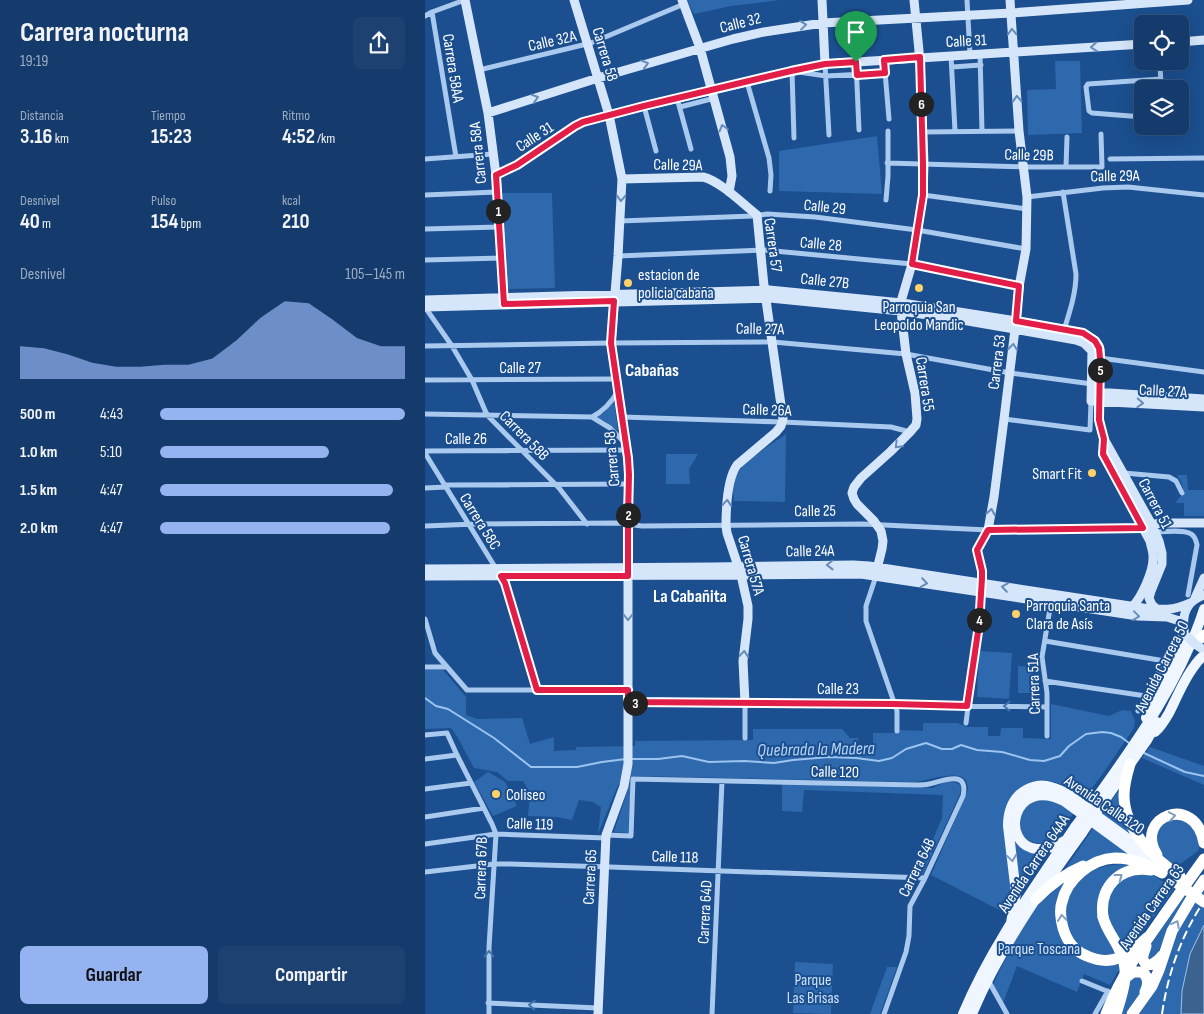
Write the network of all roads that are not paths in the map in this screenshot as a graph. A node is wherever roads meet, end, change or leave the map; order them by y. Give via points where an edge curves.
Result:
1 (465, 0) edge
2 (574, 0) edge
3 (822, 0) edge
4 (914, 0) edge
5 (967, 0) edge
6 (1010, 0) edge
7 (1188, 0) edge
8 (683, 2) edge
9 (1065, 4) edge
10 (432, 12) junction
11 (1011, 13) junction
12 (969, 14) junction
13 (425, 16) edge
14 (916, 18) junction
15 (823, 23) junction
16 (1204, 40) edge
17 (1189, 41) edge
18 (588, 44) junction
19 (1134, 45) edge
20 (700, 48) junction
21 (1013, 52) junction
22 (969, 54) junction
23 (980, 54) junction
24 (951, 56) junction
25 (920, 57) junction
26 (884, 60) junction
27 (856, 62) junction
28 (825, 64) junction
29 (981, 65) junction
30 (952, 67) junction
31 (479, 70) junction
32 (1160, 70) edge
33 (791, 71) junction
34 (885, 73) junction
35 (857, 75) junction
36 (825, 76) junction
37 (598, 78) junction
38 (1161, 79) joint
39 (1146, 80) edge
40 (1134, 81) edge
41 (747, 82) junction
42 (713, 94) junction
43 (679, 103) junction
44 (644, 106) junction
45 (488, 113) junction
46 (609, 115) junction
47 (1134, 115) edge
48 (889, 119) dead end
49 (859, 130) dead end
50 (1019, 130) junction
51 (888, 131) dead end
52 (955, 131) junction
53 (982, 131) junction
54 (922, 132) junction
55 (1101, 134) dead end
56 (829, 135) dead end
57 (1067, 137) dead end
58 (794, 138) dead end
59 (691, 149) dead end
60 (656, 151) dead end
61 (493, 154) junction
62 (456, 157) junction
63 (1204, 158) edge
64 (425, 159) edge
65 (1110, 159) dead end
66 (887, 163) junction
67 (923, 164) junction
68 (1023, 167) junction
69 (1067, 167) junction
70 (496, 175) junction
71 (622, 178) junction
72 (770, 191) dead end
73 (497, 192) junction
74 (729, 192) junction
75 (1063, 192) junction
76 (425, 195) edge
77 (923, 195) junction
78 (1204, 195) edge
79 (1027, 197) junction
80 (886, 200) dead end
81 (1027, 209) junction
82 (757, 216) junction
83 (620, 220) junction
84 (500, 227) junction
85 (425, 229) edge
86 (917, 230) junction
87 (1026, 249) junction
88 (761, 250) junction
89 (618, 256) junction
90 (502, 258) junction
91 (425, 260) edge
92 (912, 264) junction
93 (1019, 286) junction
94 (765, 294) junction
95 (614, 298) junction
96 (425, 300) edge
97 (504, 301) junction
98 (425, 306) edge
99 (902, 307) junction
100 (1016, 325) junction
101 (1064, 330) junction
102 (773, 342) junction
103 (611, 343) junction
104 (425, 346) edge
105 (452, 346) junction
106 (906, 354) junction
107 (1096, 358) junction
108 (1204, 372) edge
109 (1010, 374) junction
110 (616, 379) junction
111 (425, 380) edge
112 (472, 380) junction
113 (618, 391) junction
114 (1095, 394) junction
115 (1204, 399) edge
116 (1204, 407) edge
117 (425, 414) edge
118 (487, 415) junction
119 (592, 417) junction
120 (622, 417) junction
121 (1005, 419) junction
122 (782, 422) junction
123 (911, 432) junction
124 (1104, 439) junction
125 (626, 448) junction
126 (523, 451) junction
127 (425, 452) edge
128 (1123, 473) junction
129 (555, 484) junction
130 (629, 484) junction
131 (446, 486) junction
132 (425, 488) edge
133 (1182, 493) dead end
134 (1204, 522) edge
135 (469, 524) junction
136 (587, 524) junction
137 (628, 525) junction
138 (877, 525) junction
139 (425, 526) edge
140 (726, 526) junction
141 (1165, 527) junction
142 (1149, 529) junction
143 (988, 530) junction
144 (425, 569) edge
145 (740, 571) junction
146 (877, 571) junction
147 (499, 572) junction
148 (628, 572) junction
149 (425, 576) edge
150 (1204, 578) edge
151 (982, 588) junction
152 (1196, 597) edge
153 (1052, 599) junction
154 (1132, 607) junction
155 (1204, 609) edge
156 (1158, 610) junction
157 (425, 620) edge
158 (1185, 629) junction
159 (428, 638) edge
160 (1045, 641) junction
161 (1175, 642) dead end
162 (1203, 642) edge
163 (1165, 661) junction
164 (425, 667) edge
165 (447, 667) junction
166 (1045, 681) junction
167 (537, 690) junction
168 (628, 690) junction
169 (1146, 696) junction
170 (628, 702) junction
171 (745, 703) junction
172 (894, 704) junction
173 (967, 706) junction
174 (1047, 707) junction
175 (1138, 711) dead end
176 (966, 723) dead end
177 (897, 731) dead end
178 (425, 735) edge
179 (1047, 736) dead end
180 (1144, 737) junction
181 (745, 738) dead end
182 (628, 744) joint
183 (457, 755) junction
184 (1131, 758) junction
185 (425, 759) edge
186 (722, 781) junction
187 (471, 782) junction
188 (425, 789) edge
189 (964, 790) joint
190 (484, 808) junction
191 (425, 817) edge
192 (1078, 830) junction
193 (496, 834) junction
194 (606, 836) junction
195 (631, 836) joint
196 (1066, 840) junction
197 (1204, 843) edge
198 (425, 844) edge
199 (1109, 859) junction
200 (1204, 859) edge
201 (494, 864) junction
202 (604, 866) junction
203 (718, 870) junction
204 (1164, 870) junction
205 (425, 872) edge
206 (925, 878) junction
207 (1178, 879) junction
208 (1204, 880) edge
209 (1204, 893) edge
210 (1035, 899) junction
211 (1204, 902) edge
212 (1103, 917) joint
213 (1011, 923) junction
214 (1148, 937) junction
215 (1164, 952) junction
216 (988, 980) junction
217 (1081, 981) dead end
218 (1114, 989) junction
219 (488, 1003) junction
220 (598, 1011) edge
221 (1132, 1013) edge
222 (489, 1014) edge
223 (712, 1014) edge
224 (884, 1014) edge
225 (963, 1014) edge
226 (972, 1014) edge
227 (1007, 1014) edge
228 (1095, 1014) edge
229 (1106, 1014) edge
230 (1116, 1014) edge

1 - 10 street
1 - 31 main road, Carrera 58A
2 - 18 main road, Carrera 58
3 - 15 main road
4 - 14 main road, Carrera 55
5 - 12 street
6 - 11 main road, Carrera 53
7 - 9 main road, Calle 32
8 - 18 street, Calle 32A
8 - 20 main road
9 - 11 main road, Calle 32
10 - 13 street
10 - 62 street, Carrera 58AA
11 - 12 main road, Calle 32
21 -> 11 main road, Carrera 53
12 - 14 main road, Calle 32
12 - 22 street
14 - 15 main road, Calle 32
14 - 25 main road, Carrera 55
20 -> 15 main road, Calle 32 via 764,32
15 - 28 main road
16 - 17 main road
18 - 31 street, Calle 32A
18 - 37 main road, Carrera 58
19 -> 21 main road, Calle 31
37 -> 20 main road, Calle 32
20 - 42 main road
21 - 23 main road, Calle 31
50 -> 21 main road, Carrera 53
22 - 23 main road, Calle 31
22 - 24 main road, Calle 31
23 - 29 street
24 - 25 main road, Calle 31
24 - 30 street
25 - 26 main road, Calle 31
25 - 54 main road, Carrera 55
26 - 27 main road, Calle 31
26 - 34 street
27 - 28 main road, Calle 31
27 - 35 street
28 - 33 main road, Calle 31
28 - 36 street
29 - 30 street, Calle 31
29 - 53 street
30 - 52 street
31 - 45 main road, Carrera 58A
32 - 38 street
33 - 36 street, Calle 31
33 - 41 main road, Calle 31
33 - 58 street
34 - 35 street, Calle 31
34 - 48 street
35 - 36 street, Calle 31
35 - 49 street
36 - 56 street
45 -> 37 main road, Calle 32
37 - 46 main road, Carrera 58
38 - 39 street
40 - 47 street via 1088,84 1086,87 1092,113
41 - 42 main road, Calle 31
41 - 72 street via 769,158
42 - 43 main road, Calle 31
74 -> 42 main road via 732,176 730,156
43 - 44 main road, Calle 31
43 - 59 street
44 - 46 main road, Calle 31
44 - 60 street
45 - 61 main road, Carrera 58A
46 - 70 main road, Calle 31 via 575,126 517,165
46 - 71 main road, Carrera 58
50 - 53 street
50 - 68 main road, Carrera 53
51 - 66 street
52 - 53 street
52 - 54 street
54 - 67 main road, Carrera 55
55 - 69 street, Calle 29B via 1102,167
57 - 69 street
61 - 62 street, Calle 31
61 - 70 main road, Carrera 58A
62 - 64 street, Calle 31
63 - 65 street
66 - 67 street, Calle 29B
66 - 80 street
67 - 68 street, Calle 29B
67 - 77 main road, Carrera 55
68 - 69 street, Calle 29B
68 - 79 main road, Carrera 53
70 - 73 main road, Carrera 58A
71 - 74 main road, Calle 29A via 703,177
71 -> 83 main road, Carrera 58
73 - 76 street
73 - 84 main road, Carrera 58A
74 - 82 main road, Carrera 57
75 - 78 street, Calle 29A via 1128,187
75 - 79 street, Calle 29A
75 - 101 street via 1076,274 1073,300
77 - 81 street
77 - 86 main road, Carrera 55
79 - 81 main road, Carrera 53
81 - 87 main road, Carrera 53
82 - 83 street, Calle 29
82 - 86 street, Calle 29 via 815,217
82 - 88 main road, Carrera 57
83 - 89 main road, Carrera 58
84 - 85 street
84 - 90 main road, Carrera 58A
86 - 87 street, Calle 29
86 - 92 main road, Carrera 55
87 - 93 main road, Carrera 53
88 - 89 street, Calle 28
88 - 92 street, Calle 28
88 - 94 main road, Carrera 57
89 - 95 main road, Carrera 58
90 - 91 street
90 - 97 main road, Carrera 58A
92 - 93 street, Calle 28
92 - 99 main road, Carrera 55
93 - 100 main road, Carrera 53
94 - 95 main road, Calle 27B
94 - 99 main road, Calle 27B
94 - 102 main road, Carrera 57
95 - 97 main road, Calle 27B
95 - 103 main road, Carrera 58
96 - 97 main road, Calle 27B
97 - 98 main road, Calle 27B
98 - 105 street, Carrera 58B
99 - 100 main road, Calle 27B
99 - 106 main road, Carrera 55
100 - 101 main road, Calle 27B
100 - 107 main road, Calle 27B via 1084,343
109 -> 100 main road, Carrera 53
101 - 107 main road, Calle 27B via 1083,333 1095,341 1099,348
102 - 103 street, Calle 27A
102 - 106 street, Calle 27A
102 - 122 main road, Carrera 57
103 - 105 street, Calle 27A
103 - 110 main road, Carrera 58
104 - 105 street, Calle 27A
105 - 112 street, Carrera 58B
106 - 109 street, Calle 27A
106 - 123 main road, Carrera 55 via 917,419
107 - 108 street
107 - 114 main road, Carrera 51
109 - 114 street, Calle 27A
109 - 121 main road, Carrera 53
110 - 112 street, Calle 27
110 - 113 main road, Carrera 58
111 - 112 street, Calle 27
112 - 118 street, Carrera 58B
113 - 119 street via 609,404
113 - 120 main road, Carrera 58
114 - 115 main road, Calle 27A
114 -> 116 main road, Calle 27A
114 - 121 street, Carrera 51 via 1090,430
114 - 124 main road, Carrera 51
117 - 118 street
118 - 119 street
118 - 126 street, Carrera 58B
119 - 125 street via 617,434
120 - 122 street, Calle 26A
120 - 125 main road, Carrera 58
143 -> 121 main road, Carrera 53
122 - 123 street, Calle 26A via 891,427
140 -> 122 main road, Carrera 57A via 733,470 776,432
123 -> 138 main road, Carrera 55 via 854,487 852,493 857,504
124 - 128 main road, Carrera 51
124 - 142 main road, Carrera 51 via 1103,454
125 - 126 street, Calle 26
125 - 130 main road, Carrera 58
126 - 127 street, Calle 26
126 - 129 street, Carrera 58B
127 - 131 street, Carrera 58C
128 - 133 street via 1169,476 1176,480
128 - 142 main road, Carrera 51
129 - 130 street
129 - 131 street
129 - 136 street, Carrera 58B
130 - 137 main road, Carrera 58
131 - 132 street
131 - 135 street, Carrera 58C
134 - 141 main road, Calle 25
135 - 136 street, Calle 25
135 - 139 street, Calle 25
135 - 147 street, Carrera 58C
136 - 137 street, Calle 25
137 - 140 street, Calle 25
137 - 148 main road, Carrera 58
138 - 140 street, Calle 25
138 - 143 street, Calle 25
138 - 146 main road via 883,541
140 - 145 main road, Carrera 57A
141 - 142 main road, Calle 25
141 - 152 street, Calle 25 via 1194,537 1197,545
142 - 143 street, Calle 25
142 - 154 main road, Carrera 51 via 1152,569
142 - 156 main road, Carrera 51 via 1161,546 1160,570 1149,598
143 - 151 main road, Carrera 53 via 977,550
144 - 147 main road, Calle 24A
145 - 146 main road, Calle 24A via 846,564
145 - 148 main road, Calle 24A
171 -> 145 main road, Carrera 57A via 743,661 748,606
146 - 151 main road, Calle 24A
146 - 172 street via 866,606 866,621
147 - 148 main road, Calle 24A
147 - 149 main road, Calle 24A
147 - 167 street, Carrera 58C
148 -> 168 main road, Carrera 58
150 - 152 main road
151 - 153 main road, Calle 24A
151 - 173 street, Carrera 53
152 - 156 main road, Calle 24A via 1177,609
152 - 158 main road via 1185,613
153 - 154 main road, Calle 24A
153 -> 158 main road, Calle 24A via 1138,616 1171,618
153 - 160 street, Carrera 51A
154 - 156 main road, Calle 24A
155 - 180 main road, Avenida Carrera 50 via 1184,659
157 - 159 street
158 - 162 main road, bridge via 1195,644
158 - 180 main road via 1177,654 1149,709
159 - 165 street
160 - 163 street
160 - 166 street, Carrera 51A via 1042,661
161 - 163 street
162 - 180 main road, Avenida Carrera 50
162 - 180 main road via 1193,668 1160,727
163 - 169 street
164 - 165 street
165 - 167 street via 467,690
166 - 169 street
166 - 174 street, Carrera 51A
167 - 168 street
168 - 170 main road, Carrera 58
169 - 175 street
170 - 171 main road, Calle 23
170 - 182 main road, Carrera 58
171 - 172 street, Calle 23
171 - 181 street, Carrera 57A
172 - 173 street, Calle 23
172 - 177 street
174 -> 173 street, Calle 23
173 - 176 street, Carrera 53
174 - 179 street, Carrera 51A
178 - 183 street, Carrera 67B via 447,733
180 - 184 main road, Avenida Carrera 64AA
182 - 194 main road, Carrera 65 via 624,786
183 - 185 street
183 - 187 street, Carrera 67B
184 - 192 main road, Avenida Carrera 64AA, bridge
184 - 204 highway via 1124,793 1125,809 1143,843
186 - 189 street, Calle 120 via 917,786 952,778 961,781
186 - 195 street, Calle 120 via 633,779
186 - 203 street, Carrera 64D
187 - 188 street
187 - 190 street, Carrera 67B
189 - 206 street, Carrera 64B
190 - 191 street, Calle 119
190 - 193 street, Carrera 67B
192 - 196 main road, Avenida Carrera 64AA
192 - 210 main road, Avenida Carrera 64AA
193 - 194 street, Calle 119
193 - 198 street, Calle 119
193 - 201 street, Carrera 67B
194 - 195 street, Calle 119
194 - 202 main road, Carrera 65
196 - 204 main road, Avenida Calle 120 via 1043,849 1023,843 1016,833 1019,808 1029,798 1043,794 1064,801
196 - 213 main road, Avenida Carrera 64AA
204 -> 197 highway via 1155,852 1152,835 1154,827 1165,816 1182,815 1196,822
199 - 204 highway via 1125,859
199 - 210 highway via 1092,862 1062,876
214 -> 199 highway via 1124,957 1102,961 1077,951 1065,934 1061,903 1067,889 1081,872
200 - 214 highway, Avenida Carrera 63
201 - 202 street, Calle 118
201 - 205 street, Calle 118
219 -> 201 street, Carrera 67B
202 - 203 street, Calle 118
202 - 220 main road, Carrera 65
203 - 206 street, Calle 118
203 - 223 street, Carrera 64D
204 - 207 highway, Avenida Calle 120
212 -> 204 highway, Avenida Calle 120 via 1104,894 1120,874 1139,869
204 -> 213 main road, Avenida Calle 120 via 1067,794 1045,786 1029,788 1013,802 1008,815 1016,892
206 - 224 street, Carrera 64B via 910,906 906,952
207 - 209 highway, Avenida Calle 120
207 - 211 highway, Avenida Calle 120, bridge
215 -> 208 highway, Avenida Carrera 63 via 1177,922
210 - 216 main road, Avenida Carrera 64AA
212 - 230 highway, Avenida Carrera 63, bridge via 1125,966 1125,982
213 - 225 main road, Avenida Carrera 64AA via 985,966
214 - 215 highway via 1143,957 1147,963 1154,964
214 - 218 highway, Avenida Carrera 63
215 - 221 highway, Avenida Carrera 63 via 1152,986
216 - 226 main road, Avenida Carrera 64AA
216 - 227 street
217 - 218 street
218 - 221 highway via 1133,972 1142,972 1148,978 1147,988
218 - 228 street
218 - 229 highway, Avenida Carrera 63
220 -> 219 street
219 - 222 street, Carrera 67B

